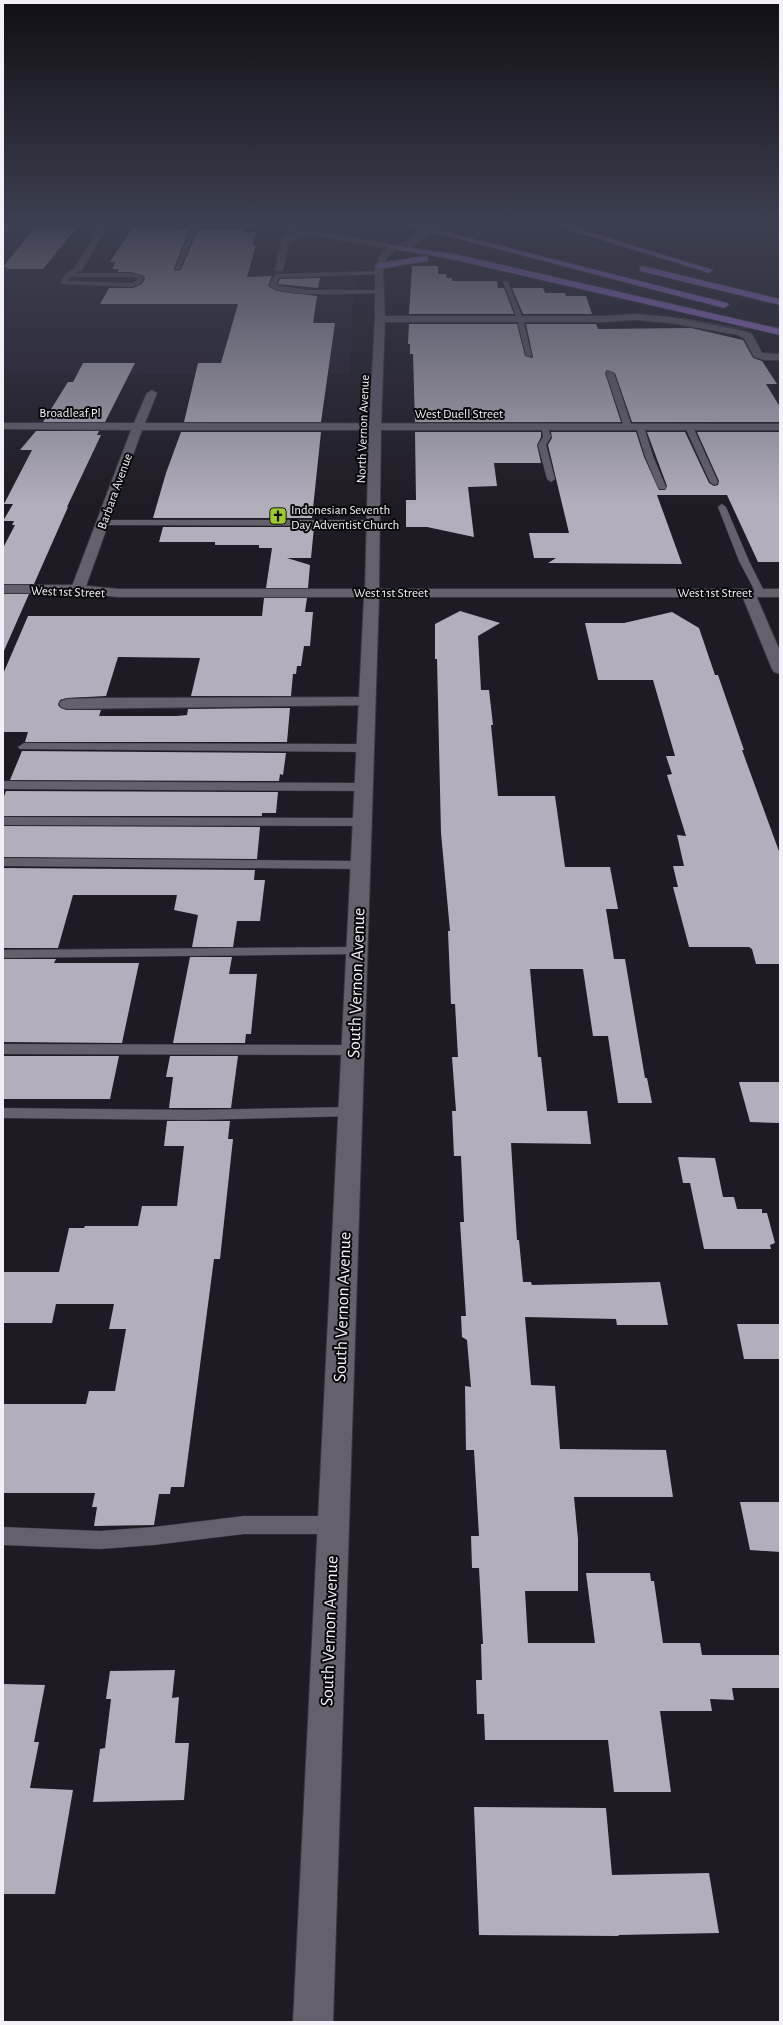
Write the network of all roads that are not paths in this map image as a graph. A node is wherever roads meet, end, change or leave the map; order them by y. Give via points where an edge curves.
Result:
1 (607, 318) edge
2 (642, 318) edge
3 (716, 318) edge
4 (380, 319) joint
5 (520, 319) junction
6 (780, 332) edge
7 (530, 356) dead end
8 (780, 357) edge
9 (610, 373) dead end
10 (152, 393) dead end
11 (3, 426) edge
12 (138, 426) junction
13 (375, 426) junction
14 (544, 427) junction
15 (634, 427) junction
16 (689, 427) junction
17 (780, 427) edge
18 (551, 479) dead end
19 (714, 482) dead end
20 (662, 487) dead end
21 (722, 507) dead end
22 (102, 523) junction
23 (373, 523) junction
24 (3, 589) edge
25 (78, 589) junction
26 (372, 592) junction
27 (754, 593) junction
28 (780, 593) edge
29 (780, 669) edge
30 (367, 702) junction
31 (67, 704) dead end
32 (24, 746) dead end
33 (365, 748) junction
34 (3, 785) edge
35 (364, 787) junction
36 (3, 822) edge
37 (362, 822) junction
38 (3, 862) edge
39 (360, 865) junction
40 (357, 952) junction
41 (3, 954) edge
42 (3, 1049) edge
43 (353, 1050) junction
44 (350, 1112) junction
45 (3, 1113) edge
46 (334, 1525) junction
47 (3, 1536) edge
48 (313, 2022) edge

1 - 5 street
2 - 8 street via 741,332 748,336 758,355
3 - 6 highway
4 - 5 street
4 - 13 street, North Vernon Avenue
5 - 7 lane
9 - 15 lane
10 - 12 street, Barbara Avenue
11 - 12 street, Broadleaf Pl
12 - 13 street, West Duell Street
12 - 22 street, Barbara Avenue
13 - 14 street, West Duell Street
13 - 23 street, North Vernon Avenue
14 - 15 street, West Duell Street
14 - 18 lane via 547,437 542,445
15 - 16 street, West Duell Street
15 - 20 lane
16 - 17 street, West Duell Street
16 - 19 lane
21 - 27 lane
22 - 23 lane
22 - 25 street, Barbara Avenue
23 - 26 street, North Vernon Avenue
24 - 25 street, West 1st Street
25 - 26 street, West 1st Street via 118,593
26 - 27 street, West 1st Street
26 - 30 street, South Vernon Avenue
27 - 28 street, West 1st Street
27 - 29 street
30 - 31 street
30 - 33 street, South Vernon Avenue
32 - 33 lane
33 - 35 street, South Vernon Avenue
34 - 35 lane
35 - 37 street, South Vernon Avenue
36 - 37 lane
37 - 39 street, South Vernon Avenue
38 - 39 lane
39 - 40 street, South Vernon Avenue
40 - 41 lane
40 - 43 street, South Vernon Avenue
42 - 43 lane
43 - 44 street, South Vernon Avenue
44 - 45 lane via 194,1115
44 - 46 street, South Vernon Avenue
46 - 47 lane via 244,1525 100,1540
46 - 48 street, South Vernon Avenue

